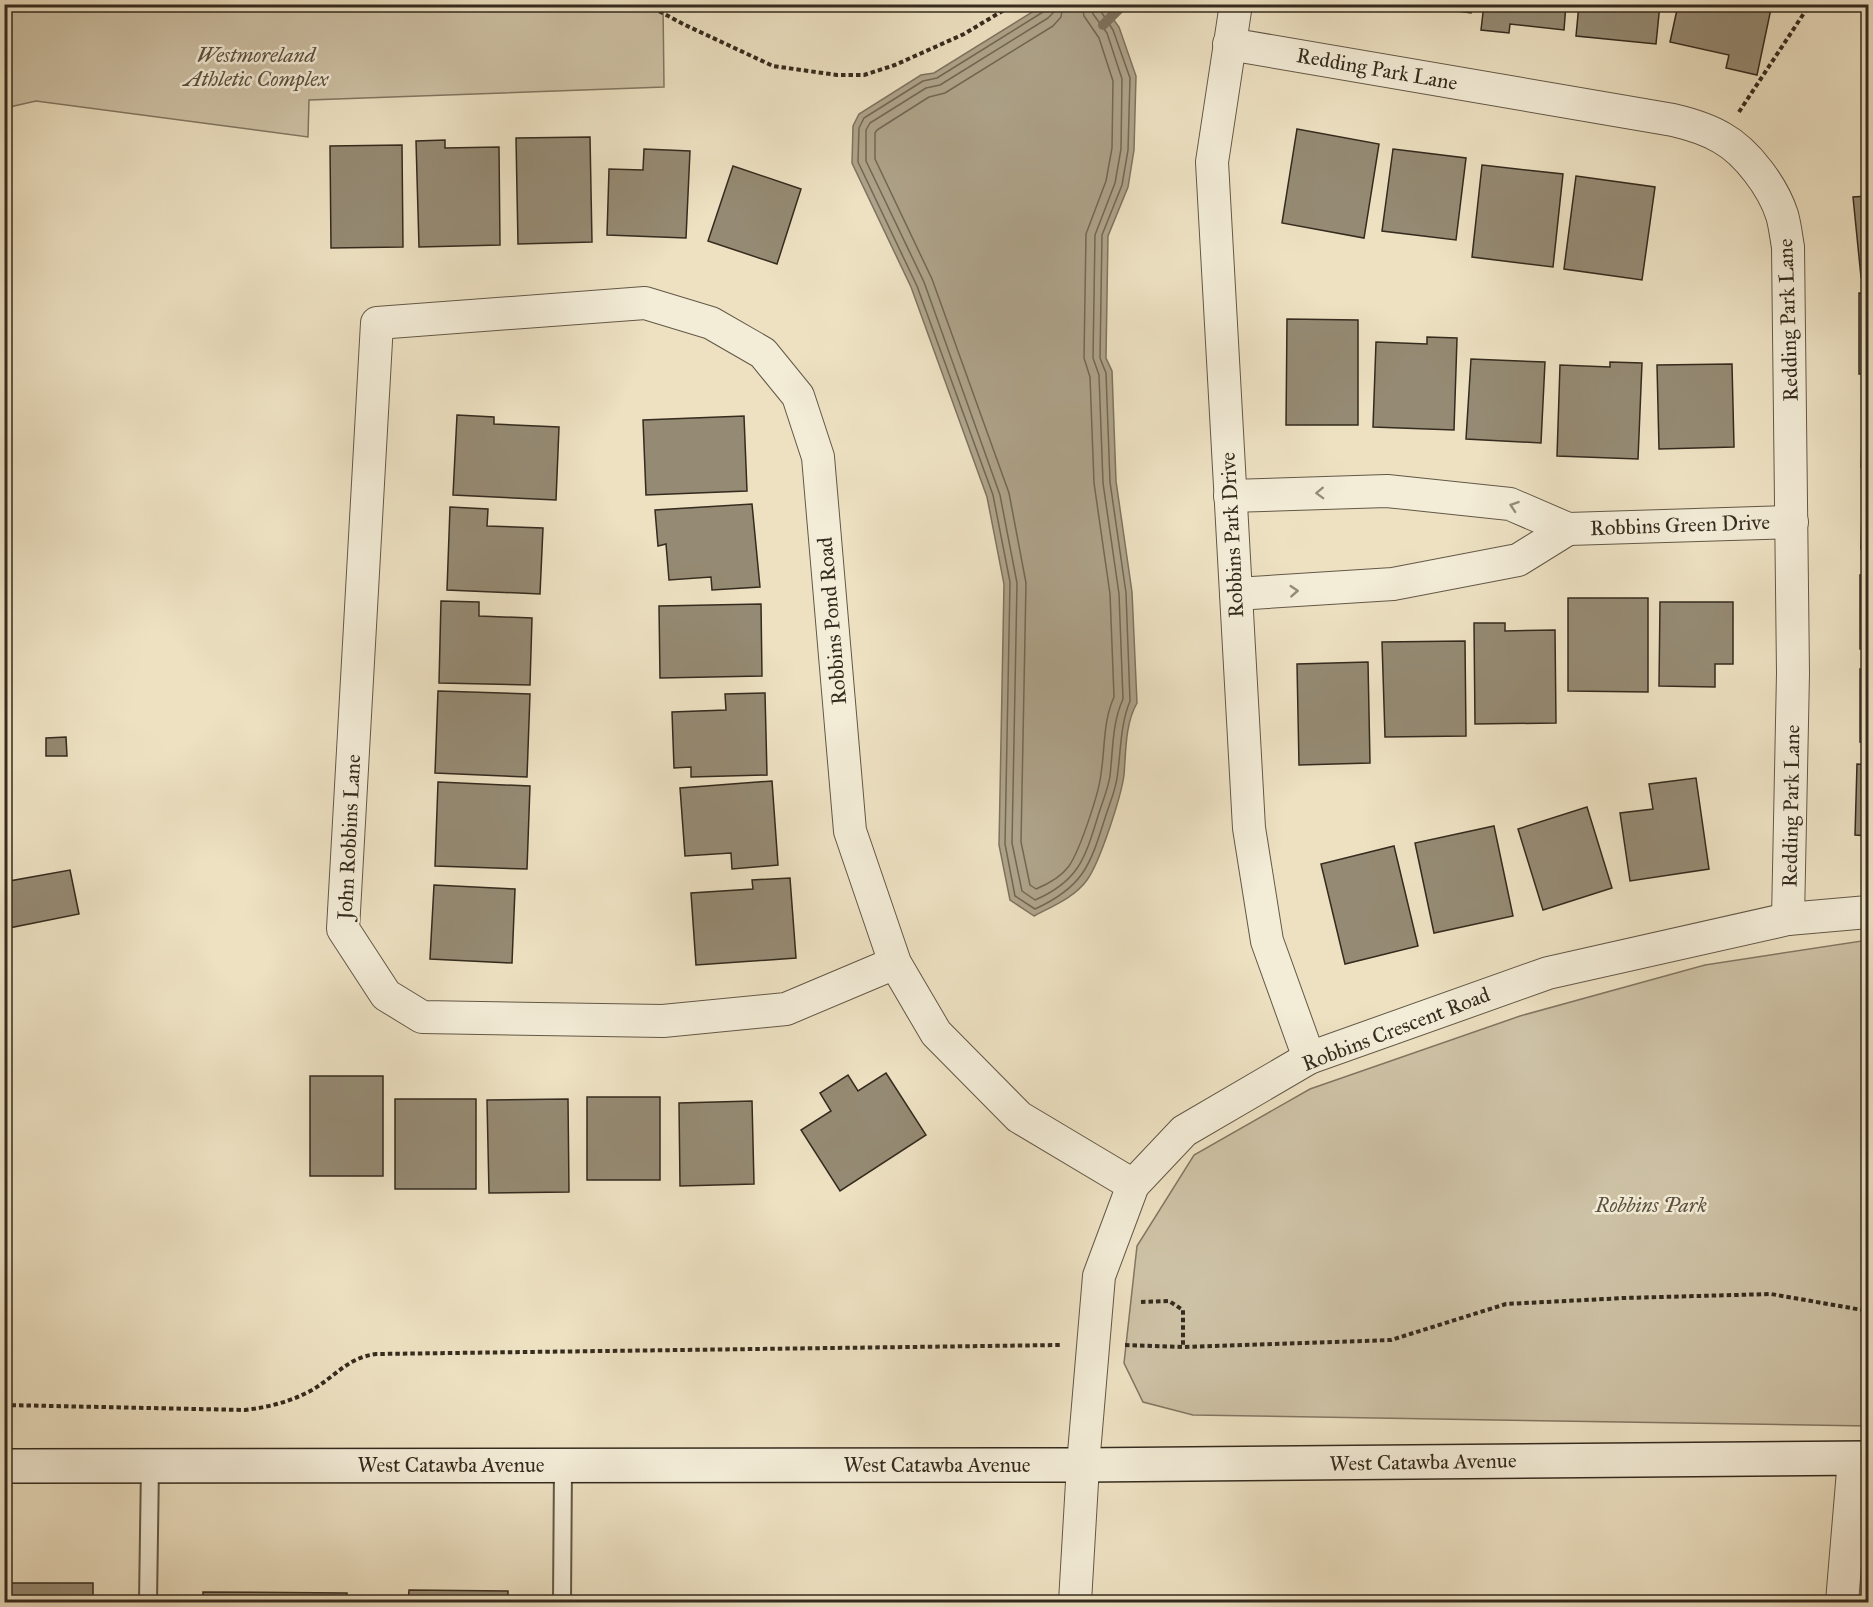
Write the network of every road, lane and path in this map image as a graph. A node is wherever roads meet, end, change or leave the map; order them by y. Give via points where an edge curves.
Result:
1 (646, 4) edge
2 (1014, 4) edge
3 (1236, 4) edge
4 (1810, 4) edge
5 (1229, 44) junction
6 (1723, 138) junction
7 (377, 323) joint
8 (1230, 496) junction
9 (1792, 522) junction
10 (1568, 529) junction
11 (1236, 594) junction
12 (1869, 912) edge
13 (1788, 919) junction
14 (895, 963) junction
15 (1309, 1058) junction
16 (1133, 1185) junction
17 (1141, 1302) dead end
18 (1869, 1311) edge
19 (1094, 1344) junction
20 (1183, 1347) junction
21 (4, 1405) edge
22 (1861, 1458) edge
23 (150, 1465) junction
24 (563, 1465) junction
25 (1083, 1465) junction
26 (4, 1466) edge
27 (148, 1602) edge
28 (562, 1602) edge
29 (1075, 1602) edge
30 (1842, 1602) edge

1 - 2 path via 773,66 837,75 864,75 895,65 964,34
3 - 5 street, Robbins Park Drive
4 - 6 path
5 - 6 street, Redding Park Lane via 1673,120
5 - 8 street, Robbins Park Drive via 1212,162
6 - 9 street, Redding Park Lane via 1745,155 1782,213 1788,247
7 - 14 street, Robbins Pond Road via 645,303 711,323 763,353 798,396 818,457 850,831
7 - 14 street, John Robbins Lane via 344,929 386,995 422,1017 663,1021 786,1009
10 -> 8 street, Robbins Green Drive via 1510,504 1387,490
8 - 11 street, Robbins Park Drive
9 - 10 street, Robbins Green Drive
9 - 13 street, Redding Park Lane
11 -> 10 street, Robbins Green Drive via 1394,584 1518,560
11 - 15 street, Robbins Park Drive via 1249,828 1267,941
12 - 13 street, Robbins Crescent Road
13 - 15 street, Robbins Crescent Road via 1548,973
14 - 16 street, Robbins Pond Road via 936,1033 1019,1117
15 - 16 street, Robbins Crescent Road via 1184,1131
16 - 19 street, Robbins Crescent Road via 1099,1276
17 - 20 path via 1169,1301 1183,1310
18 - 20 path via 1771,1294 1612,1298 1506,1304 1391,1340
19 - 20 path
19 - 21 path via 376,1354 351,1360 313,1389 267,1407 245,1410
19 - 25 street, Robbins Crescent Road
22 - 25 main road, West Catawba Avenue
22 - 30 street
23 - 24 main road, West Catawba Avenue
23 - 26 main road, West Catawba Avenue
23 - 27 lane
24 - 25 main road, West Catawba Avenue
24 - 28 lane
25 - 29 street, Robbins Crescent Road

